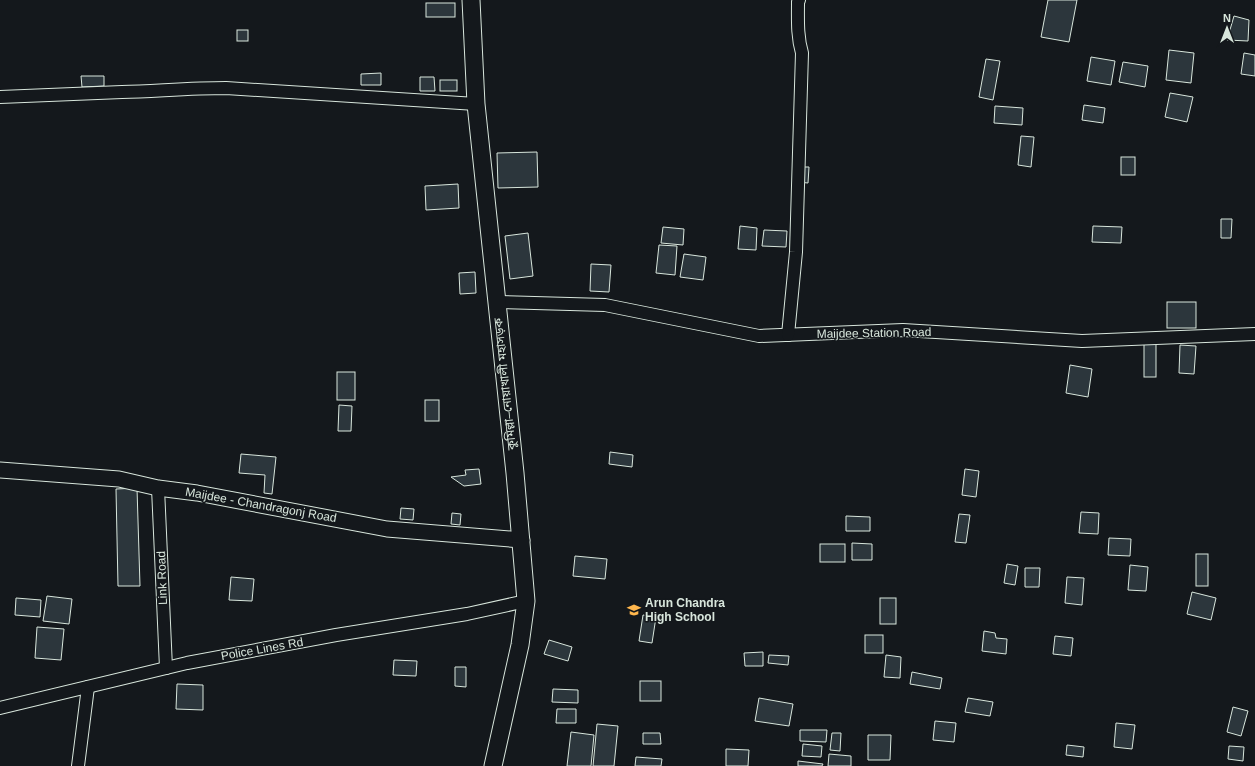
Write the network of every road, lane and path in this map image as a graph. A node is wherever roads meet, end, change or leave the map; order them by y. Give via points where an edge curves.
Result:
1 (471, 0) edge
2 (800, 0) edge
3 (0, 97) edge
4 (476, 104) junction
5 (496, 302) junction
6 (1255, 334) edge
7 (788, 335) junction
8 (0, 470) edge
9 (158, 488) junction
10 (522, 540) junction
11 (526, 602) junction
12 (166, 668) junction
13 (88, 687) junction
14 (0, 708) edge
15 (78, 766) edge
16 (493, 766) edge

1 - 4 highway, কুমিল্লা–নোয়াখালী মহাসড়ক
2 - 7 street via 799,44 802,52 796,252
3 - 4 street via 226,88
4 - 5 highway, কুমিল্লা–নোয়াখালী মহাসড়ক
5 - 7 street, Maijdee Station Road via 605,305 759,336
5 - 10 highway, কুমিল্লা–নোয়াখালী মহাসড়ক
6 - 7 street, Maijdee Station Road via 1082,341 903,330
8 - 9 main road, Maijdee - Chandragonj Road via 118,479
9 - 10 main road, Maijdee - Chandragonj Road via 387,529
9 - 12 street, Link Road
10 - 11 highway, কুমিল্লা–নোয়াখালী মহাসড়ক
11 - 12 street, Police Lines Rd
11 - 16 highway, কুমিল্লা–নোয়াখালী মহাসড়ক via 520,645
12 - 13 street, Police Lines Rd
13 - 14 street, Police Lines Rd
13 - 15 street

